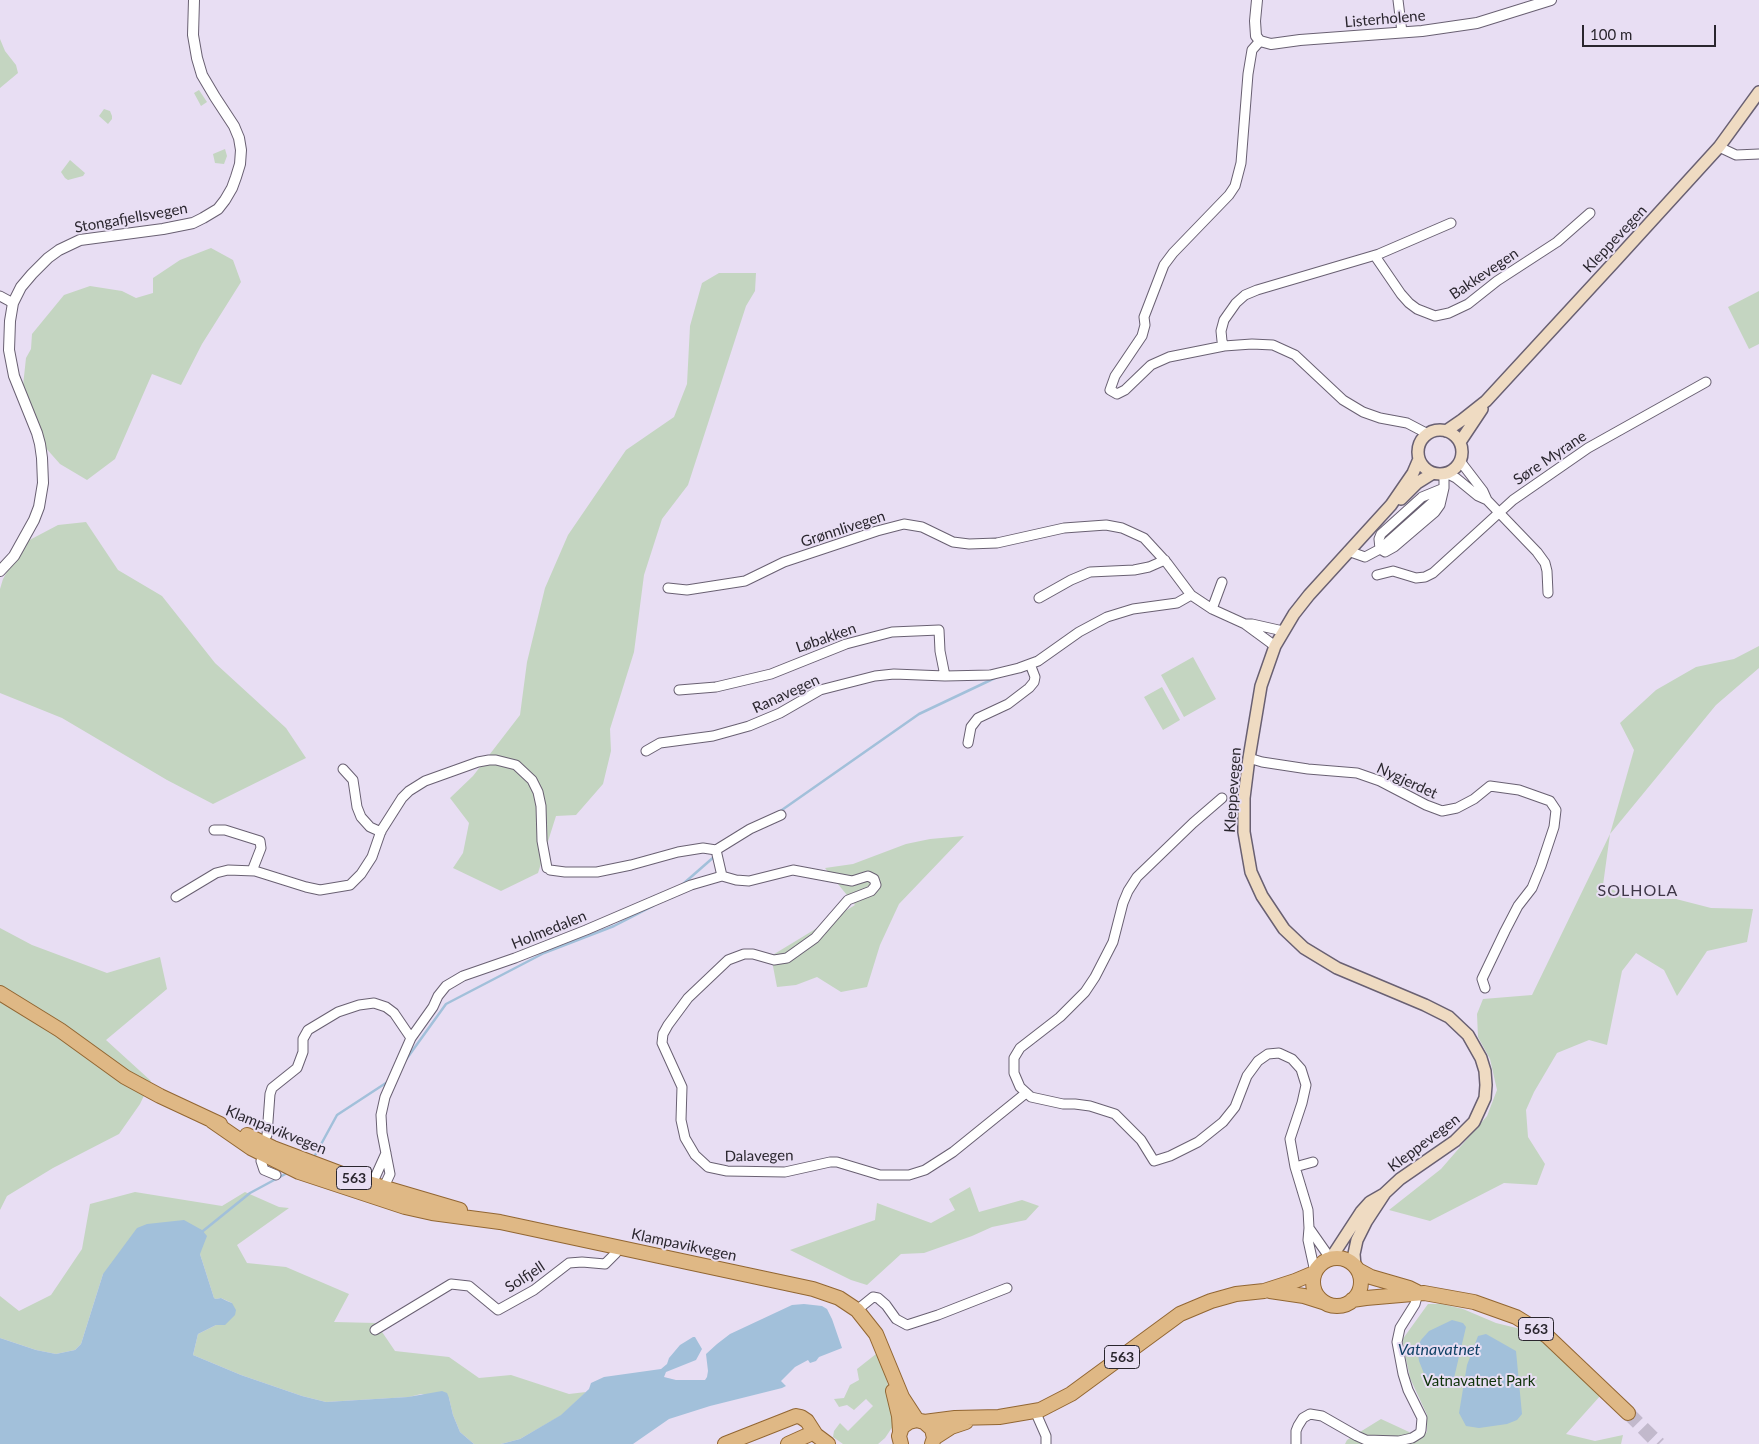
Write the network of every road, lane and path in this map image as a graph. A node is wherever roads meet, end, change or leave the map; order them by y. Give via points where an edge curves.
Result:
1 (194, 0) edge
2 (1257, 0) edge
3 (1398, 0) edge
4 (1551, 0) edge
5 (1539, 2) edge
6 (1402, 32) junction
7 (1260, 41) junction
8 (1759, 92) edge
9 (1719, 147) junction
10 (1759, 154) edge
11 (1590, 213) dead end
12 (1451, 223) dead end
13 (1375, 256) junction
14 (0, 296) edge
15 (13, 303) junction
16 (1224, 346) junction
17 (1706, 382) dead end
18 (1486, 401) junction
19 (1446, 431) junction
20 (1428, 434) junction
21 (1460, 442) junction
22 (1419, 458) junction
23 (1460, 461) junction
24 (1441, 473) junction
25 (1444, 488) junction
26 (1487, 500) junction
27 (1391, 505) junction
28 (1498, 512) junction
29 (1380, 549) junction
30 (1348, 551) junction
31 (1165, 560) junction
32 (0, 571) edge
33 (1377, 575) dead end
34 (1222, 582) dead end
35 (668, 588) dead end
36 (1548, 593) dead end
37 (1190, 595) junction
38 (1040, 598) dead end
39 (1212, 609) junction
40 (1246, 624) junction
41 (1284, 631) junction
42 (1275, 646) junction
43 (1030, 664) junction
44 (945, 676) junction
45 (679, 690) dead end
46 (968, 742) dead end
47 (646, 751) dead end
48 (1249, 758) junction
49 (343, 769) dead end
50 (1222, 798) dead end
51 (781, 815) dead end
52 (214, 830) dead end
53 (381, 832) junction
54 (716, 850) junction
55 (252, 871) junction
56 (722, 876) junction
57 (176, 898) dead end
58 (810, 942) joint
59 (1485, 988) dead end
60 (0, 993) edge
61 (411, 1038) junction
62 (1026, 1094) junction
63 (267, 1135) dead end
64 (386, 1153) junction
65 (261, 1161) dead end
66 (1313, 1162) dead end
67 (1295, 1167) junction
68 (276, 1175) dead end
69 (378, 1190) junction
70 (1385, 1193) junction
71 (1309, 1228) junction
72 (616, 1253) dead end
73 (1330, 1258) junction
74 (1356, 1268) junction
75 (1314, 1273) junction
76 (1008, 1288) dead end
77 (1264, 1291) junction
78 (1418, 1292) junction
79 (1352, 1300) junction
80 (1323, 1302) junction
81 (857, 1310) junction
82 (375, 1330) dead end
83 (889, 1366) junction
84 (1035, 1412) junction
85 (1628, 1413) tunnel mouth
86 (979, 1418) junction
87 (921, 1421) junction
88 (813, 1430) junction
89 (898, 1439) edge
90 (933, 1442) edge
91 (725, 1444) edge
92 (788, 1444) edge
93 (828, 1444) edge
94 (1046, 1444) edge
95 (1296, 1444) edge

1 - 15 street, Stongafjellsvegen via 193,35 202,74 239,138 240,164 232,188 218,208 192,223 91,237 70,244 48,258 32,274
2 - 7 street via 1255,28
3 - 6 street
4 - 5 street, Listerholene
5 - 6 street, Listerholene via 1477,23
6 - 7 street, Listerholene via 1271,44
7 - 16 street via 1252,50 1241,163 1235,186 1164,265 1144,317 1142,336 1115,376 1110,390 1117,394 1125,390 1151,365 1169,356
8 - 9 main road, Kleppevegen
9 - 10 street via 1736,155
9 - 18 main road, Kleppevegen
11 - 13 street, Bakkevegen via 1558,242 1449,314 1435,316 1417,309 1400,294
12 - 13 street
13 - 16 street via 1245,295 1224,320 1221,331
14 - 15 street
15 - 32 street, Stongafjellsvegen via 9,335 11,364 37,433 43,483 34,520 18,549
16 - 20 street via 1265,344 1282,348 1295,355 1348,403 1363,412 1406,423
17 - 28 street, Søre Myrane via 1588,448
18 - 19 main road, Kleppevegen
18 - 21 main road, Kleppevegen
19 - 20 main road
19 - 21 main road
20 - 22 main road via 1419,445
21 - 23 main road
22 - 24 main road via 1425,468
22 - 27 main road, Kleppevegen
23 - 24 main road via 1455,468
23 - 26 street
24 - 25 street
24 - 26 street via 1456,478
24 - 27 main road, Kleppevegen via 1421,480
25 - 29 street via 1422,498 1381,534
25 - 29 street via 1435,512 1394,547 1385,552
26 - 28 street
27 - 30 main road, Kleppevegen
28 - 33 street via 1429,576 1416,578 1393,571
28 - 36 street via 1541,557 1547,571
29 - 30 street via 1365,557
30 - 41 main road, Kleppevegen via 1308,594
31 - 35 street, Grønnlivegen via 1136,533 1106,525 1064,528 997,543 969,544 953,542 904,524 784,562 745,581 687,590
31 - 37 street, Grønnlivegen
31 - 38 street via 1134,570 1090,572
34 - 39 street
37 - 39 street, Grønnlivegen
37 - 43 street, Ranavegen via 1177,603 1133,609 1107,617
39 - 40 street, Grønnlivegen
40 - 41 street, Grønnlivegen
40 - 42 street, Grønnlivegen
41 - 42 main road, Kleppevegen
42 - 48 main road, Kleppevegen via 1261,686
43 - 44 street, Ranavegen via 990,675
43 - 46 street via 1035,677 1029,688 1008,704 978,718 971,727
44 - 45 street, Løbakken via 939,630 892,632 837,647 771,674 716,687
44 - 47 street, Ranavegen via 894,674 820,690 749,726 701,738 660,743
48 - 59 street, Nygjerdet via 1308,769 1357,773 1439,810 1457,808 1490,786 1519,790 1550,801 1556,810 1554,827 1541,866 1482,979
48 - 70 main road, Kleppevegen via 1244,805 1245,845 1256,884 1276,919 1315,956 1363,980 1437,1010 1459,1025 1481,1058 1485,1098 1474,1122 1455,1141
49 - 53 street via 353,780 361,817 370,827
50 - 62 street via 1137,878 1123,903 1110,950 1085,992 1017,1052 1014,1074
51 - 54 street
52 - 55 street via 225,830 260,841 261,848
53 - 54 street via 402,798 424,781 478,762 496,760 519,766 528,774 538,792 548,869 597,872 692,849
53 - 55 street via 361,874 347,886 320,890
54 - 56 street
55 - 57 street via 221,871
56 - 58 street, Holmedalen via 749,881 793,870 852,881 865,876 874,878 874,890 848,900
56 - 61 street, Holmedalen via 691,885 586,930 463,976 442,990
58 - 62 street, Dalavegen via 782,960 748,954 728,960 688,998 663,1034 663,1047 682,1087 681,1120 685,1138 694,1155 708,1166 727,1171 785,1172 837,1162 880,1175 909,1176 953,1152
60 - 69 main road, Klampavikvegen / 563 via 53,1025 125,1077 212,1121 286,1167 316,1179
61 - 63 street via 394,1012 374,1003 338,1012 308,1030 297,1068 272,1088
61 - 64 street, Holmedalen via 385,1097 381,1120
62 - 67 street via 1043,1101 1090,1106 1114,1114 1140,1140 1154,1161 1198,1142 1216,1128 1235,1107 1247,1076 1258,1061 1268,1054 1279,1053 1297,1063 1305,1076 1302,1103 1290,1139
64 - 69 street
64 - 69 street, Holmedalen via 390,1174
65 - 68 street via 264,1170
66 - 67 street
67 - 71 street via 1308,1210
69 - 81 main road, Klampavikvegen / 563 via 500,1222 813,1289 839,1298
70 - 73 main road, Kleppevegen via 1360,1212
70 - 74 main road, Kleppevegen via 1359,1235 1354,1254
71 - 73 street
71 - 75 street
72 - 82 street, Solfjell via 605,1264 569,1263 534,1290 498,1310 469,1286 451,1284
73 - 74 main road, 563 via 1345,1259
73 - 75 main road, 563
74 - 78 main road, 563 via 1371,1277
74 - 79 main road via 1361,1285
75 - 77 main road, 563
75 - 80 main road via 1314,1290
76 - 81 street via 907,1325 896,1319 878,1298 873,1297
77 - 80 main road, 563
77 - 84 main road, 563 via 1236,1294 1180,1314 1071,1394
78 - 79 main road, 563
78 - 85 main road, 563 via 1474,1302 1531,1325 1547,1336
78 - 95 street via 1415,1304 1400,1328 1397,1342 1408,1390 1422,1418 1420,1433 1399,1441 1366,1440 1322,1416 1310,1414 1298,1426
79 - 80 main road, 563 via 1338,1306
81 - 83 main road, Klampavikvegen / 563 via 876,1334
83 - 87 main road, Klampavikvegen / 563 via 902,1397
83 - 89 main road, Klampavikvegen / 563 via 898,1411
84 - 86 main road, 563
84 - 94 street via 1046,1436
86 - 87 main road, 563
86 - 90 main road, 563 via 952,1427
87 - 89 main road, 563 via 905,1424
87 - 90 main road, 563 via 932,1429
88 - 91 main road via 808,1421 796,1416
88 - 92 main road
88 - 93 main road

